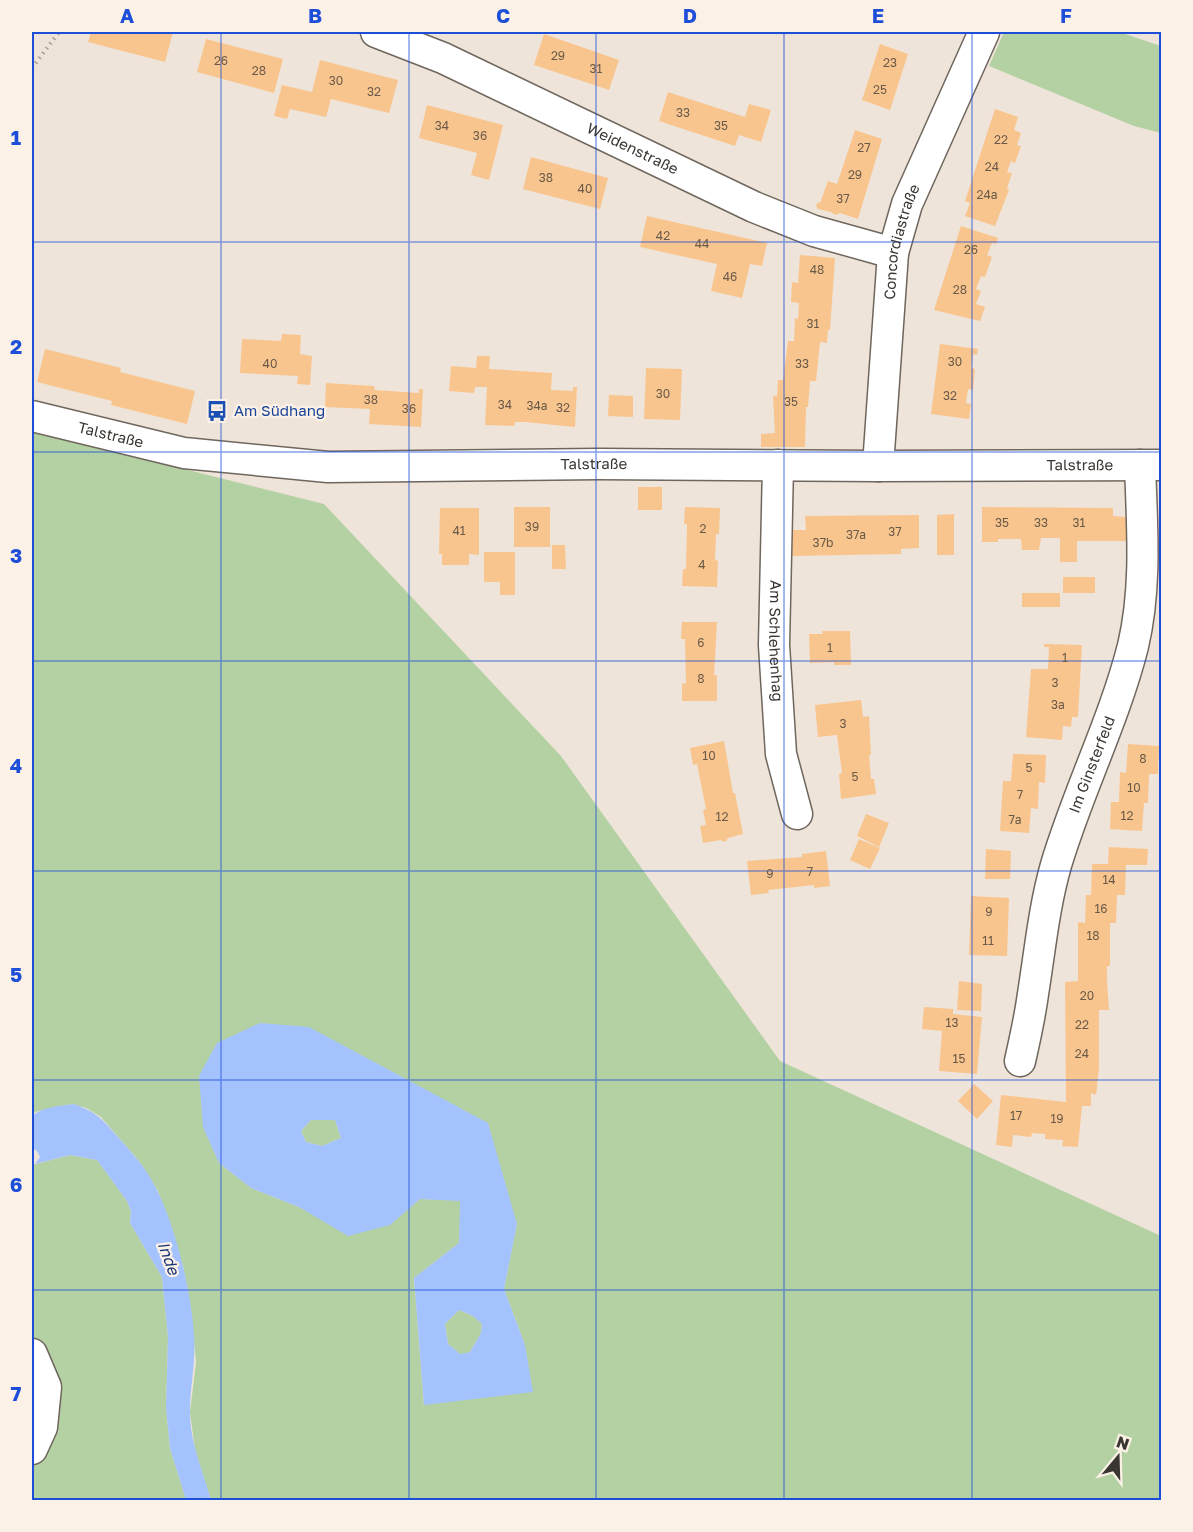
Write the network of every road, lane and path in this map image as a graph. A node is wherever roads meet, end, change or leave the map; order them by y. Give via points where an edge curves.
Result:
1 (60, 32) edge
2 (376, 32) edge
3 (984, 32) edge
4 (32, 68) edge
5 (893, 253) junction
6 (32, 416) edge
7 (778, 465) junction
8 (1151, 465) edge
9 (878, 466) junction
10 (797, 814) dead end
11 (1020, 1061) dead end
12 (32, 1354) edge
13 (32, 1449) edge

1 - 4 path
2 - 5 street, Weidenstraße via 443,58 754,207 814,231
3 - 5 street, Concordiastraße via 907,204
5 - 9 street, Concordiastraße
6 - 7 street, Talstraße via 184,453 327,467
7 - 9 street, Talstraße
7 - 10 street, Am Schlehenhag via 774,645 781,754
8 - 9 street, Talstraße
8 - 11 street, Im Ginsterfeld via 1141,596 1133,645 1057,864 1044,916
12 - 13 street via 46,1387 42,1427

